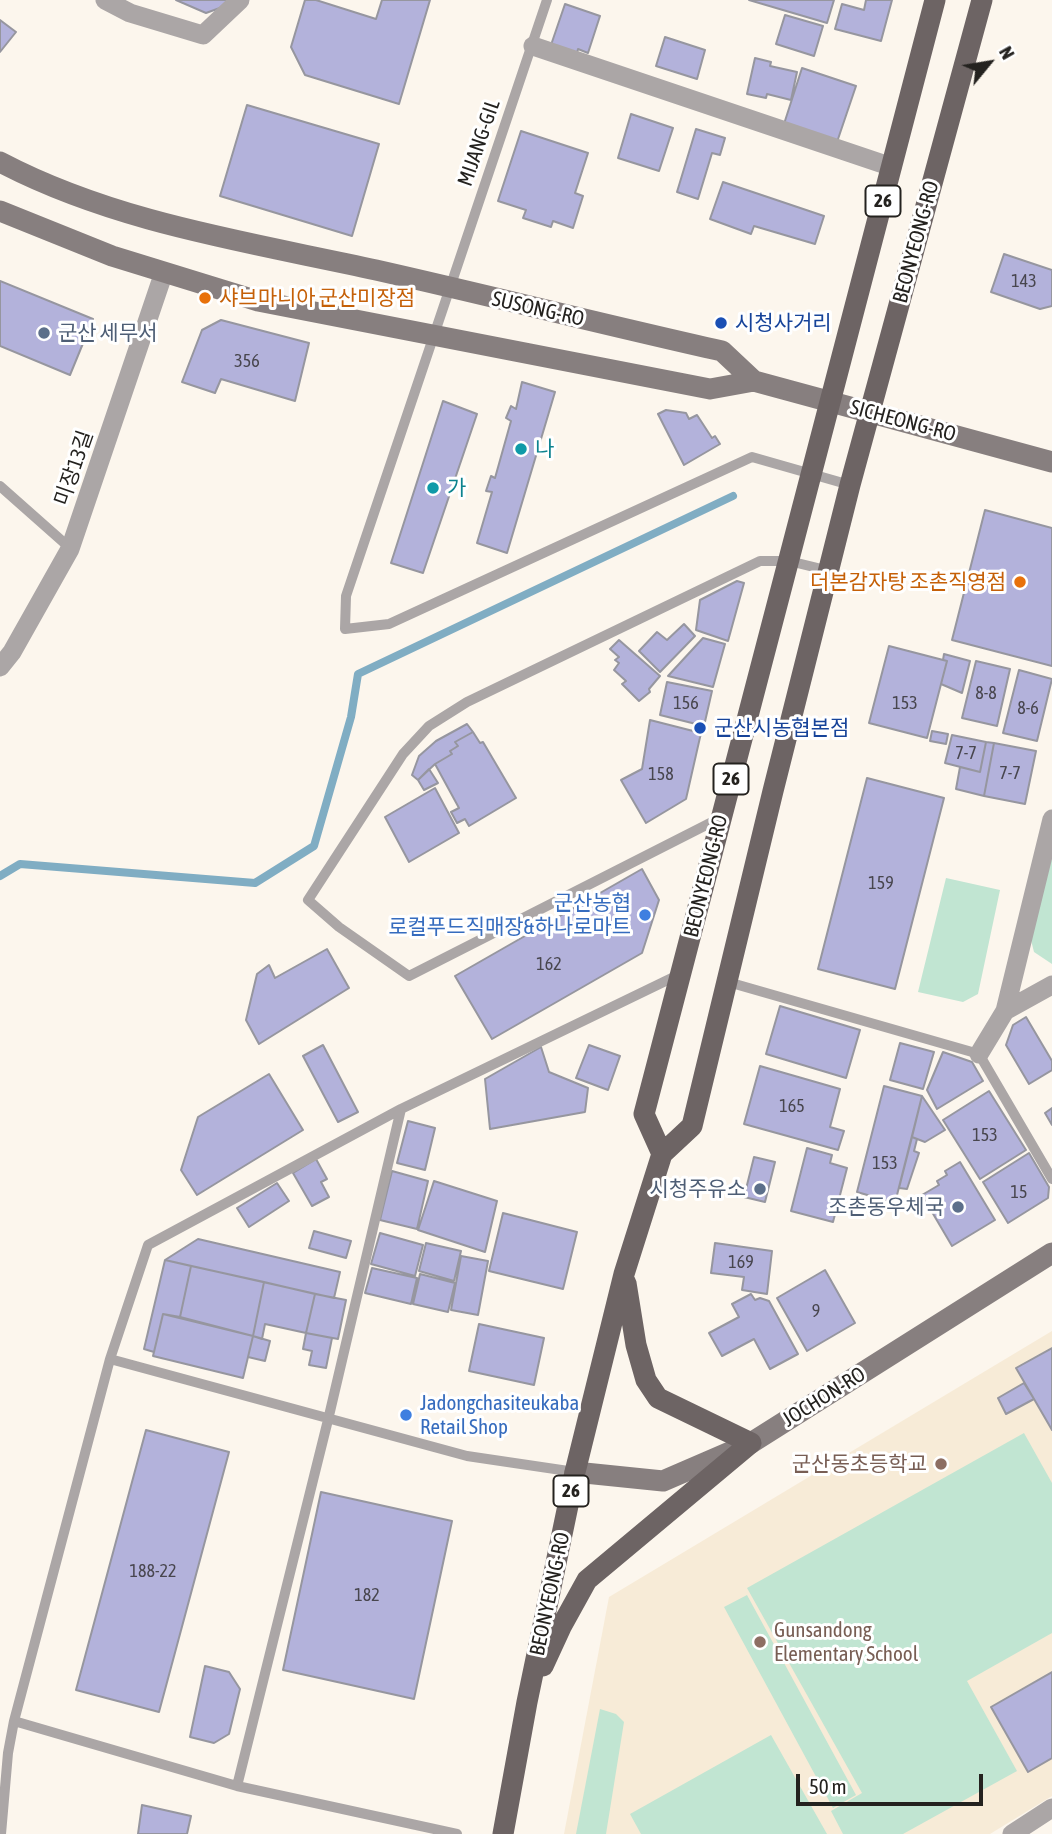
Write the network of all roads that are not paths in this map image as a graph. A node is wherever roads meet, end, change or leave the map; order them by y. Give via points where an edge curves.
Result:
1 (105, 0) edge
2 (240, 0) edge
3 (547, 0) edge
4 (935, 0) edge
5 (982, 0) edge
6 (533, 46) junction
7 (0, 162) edge
8 (892, 167) junction
9 (0, 211) edge
10 (164, 272) junction
11 (448, 294) junction
12 (434, 335) junction
13 (754, 381) junction
14 (829, 401) junction
15 (871, 412) junction
16 (1052, 463) edge
17 (811, 473) junction
18 (850, 485) junction
19 (0, 486) edge
20 (70, 549) junction
21 (789, 561) junction
22 (830, 571) junction
23 (0, 667) edge
24 (720, 818) junction
25 (1052, 819) edge
26 (683, 972) junction
27 (728, 982) junction
28 (1052, 985) edge
29 (1004, 1011) junction
30 (979, 1054) junction
31 (401, 1108) junction
32 (662, 1154) junction
33 (1052, 1179) edge
34 (1052, 1253) edge
35 (624, 1275) junction
36 (110, 1359) junction
37 (328, 1420) junction
38 (751, 1443) junction
39 (575, 1472) junction
40 (527, 1702) junction
41 (14, 1721) junction
42 (237, 1786) junction
43 (1052, 1808) edge
44 (1, 1834) edge
45 (457, 1834) edge
46 (503, 1834) edge
47 (1012, 1834) edge

1 - 2 street via 130,13 203,34
3 - 6 lane, MIJANG-GIL
4 - 8 main road, BEONYEONG-RO / 26
5 - 15 main road, BEONYEONG-RO / 26
6 - 8 street
6 - 11 lane, MIJANG-GIL
7 - 11 street, SUSONG-RO via 40,183 176,228
8 - 14 main road, BEONYEONG-RO / 26
9 - 10 street, SUSONG-RO
10 - 12 street, SUSONG-RO via 258,301
10 - 20 street, 미장13길
11 - 12 lane
11 - 13 street, SUSONG-RO via 722,351
12 - 13 street, SUSONG-RO via 710,389
12 - 17 lane via 346,596 345,629 388,624 752,457
13 - 14 street, SICHEONG-RO
14 - 15 street, SICHEONG-RO
14 - 17 main road, BEONYEONG-RO / 26
15 - 16 street, SICHEONG-RO
15 - 18 main road, BEONYEONG-RO / 26
17 - 18 lane
17 - 21 main road, BEONYEONG-RO / 26
18 - 22 main road, BEONYEONG-RO / 26
19 - 20 lane
20 - 23 street, 미장13길
21 - 22 lane
21 - 24 main road, BEONYEONG-RO / 26
21 - 24 lane via 760,561 742,568 467,702 429,726 403,754 308,900 409,976
22 - 27 main road, BEONYEONG-RO / 26
24 - 26 main road, BEONYEONG-RO / 26
25 - 29 street
26 - 31 lane
26 - 32 main road, BEONYEONG-RO / 26 via 644,1114
27 - 30 lane
27 - 32 main road, BEONYEONG-RO / 26 via 692,1126
28 - 29 street
29 - 30 street
30 - 33 lane
31 - 36 lane via 148,1245
31 - 37 lane
32 - 35 main road, BEONYEONG-RO / 26
34 - 38 street, JOCHON-RO
35 - 38 main road via 636,1345 646,1380 658,1398
35 - 39 main road, BEONYEONG-RO / 26
36 - 37 lane
36 - 41 lane
37 - 39 lane via 467,1456
37 - 42 lane
38 - 39 street, JOCHON-RO via 663,1481
38 - 40 main road via 587,1580
39 - 40 main road, BEONYEONG-RO / 26
40 - 46 main road, BEONYEONG-RO / 26
41 - 42 lane
41 - 44 lane
42 - 45 lane
43 - 47 street

